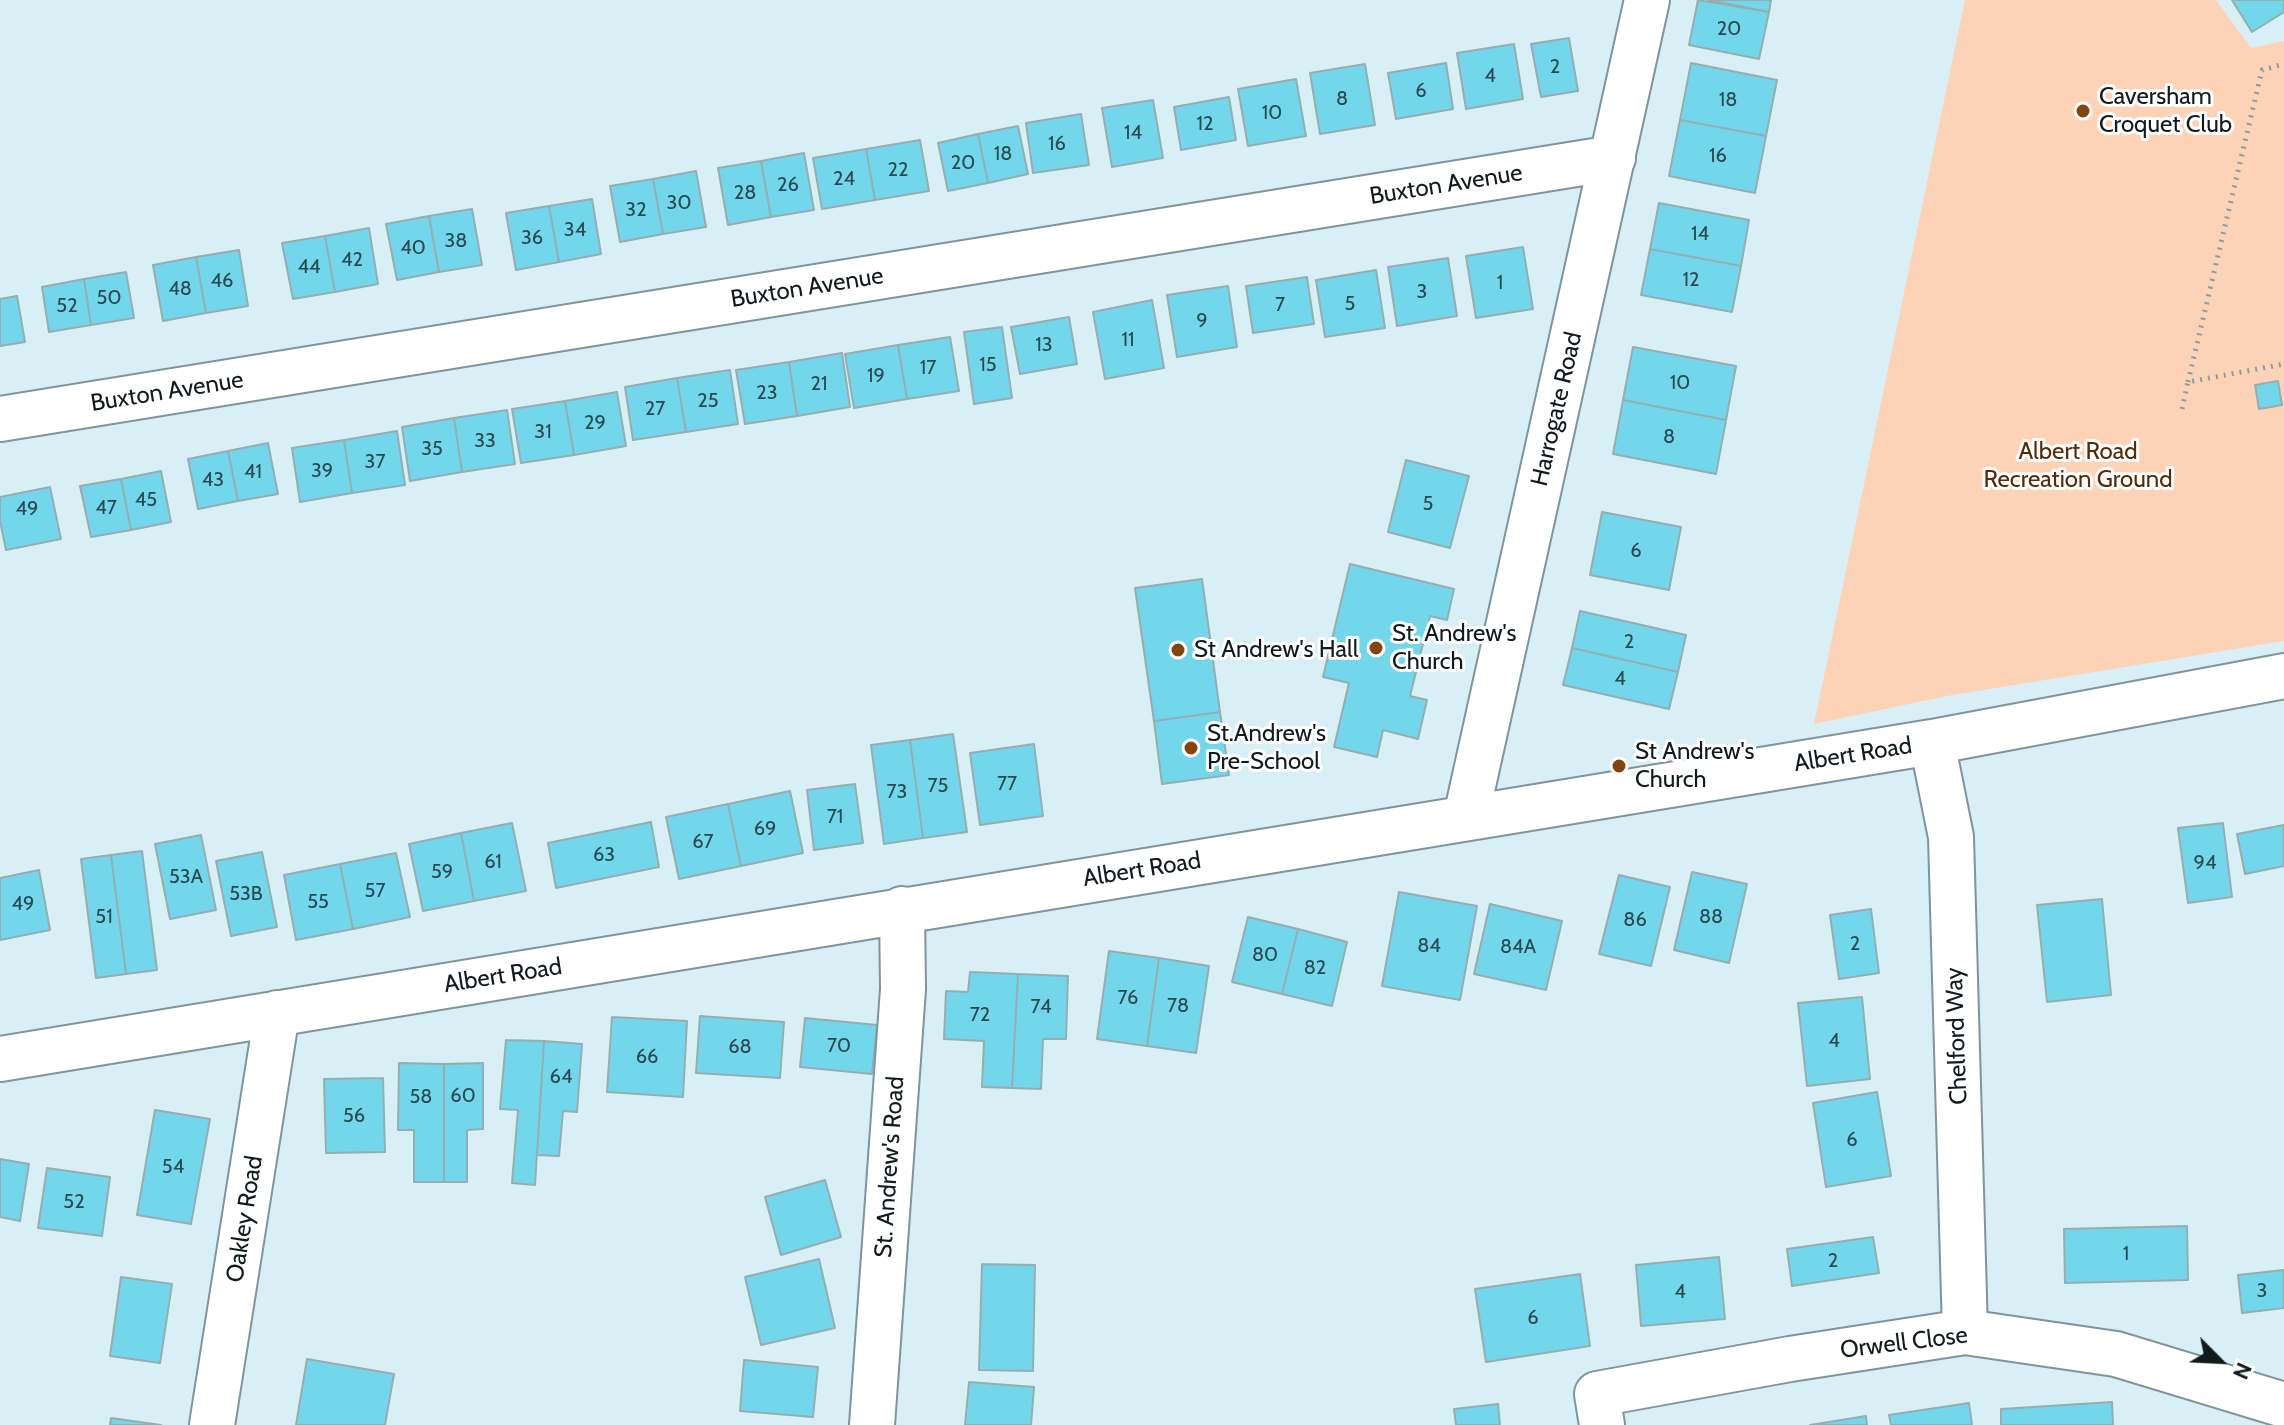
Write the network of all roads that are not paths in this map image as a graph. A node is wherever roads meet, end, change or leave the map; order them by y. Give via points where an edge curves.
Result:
1 (1647, 0) edge
2 (1613, 158) junction
3 (0, 419) edge
4 (2284, 676) edge
5 (1932, 742) junction
6 (1466, 817) junction
7 (902, 909) junction
8 (277, 1013) junction
9 (0, 1059) edge
10 (1965, 1332) junction
11 (2284, 1405) edge
12 (212, 1425) edge
13 (872, 1425) edge
14 (1602, 1425) edge

1 - 2 street, Harrogate Road
2 - 3 street, Buxton Avenue
2 - 6 street, Harrogate Road
4 - 5 street, Albert Road
5 - 6 street, Albert Road
5 - 10 street, Chelford Way via 1951,837
6 - 7 street, Albert Road
7 - 8 street, Albert Road
7 - 13 street, St. Andrew's Road via 903,989
8 - 9 street, Albert Road
8 - 12 street, Oakley Road
10 - 11 street, Orwell Close via 2116,1354
10 - 14 street, Orwell Close via 1597,1394

